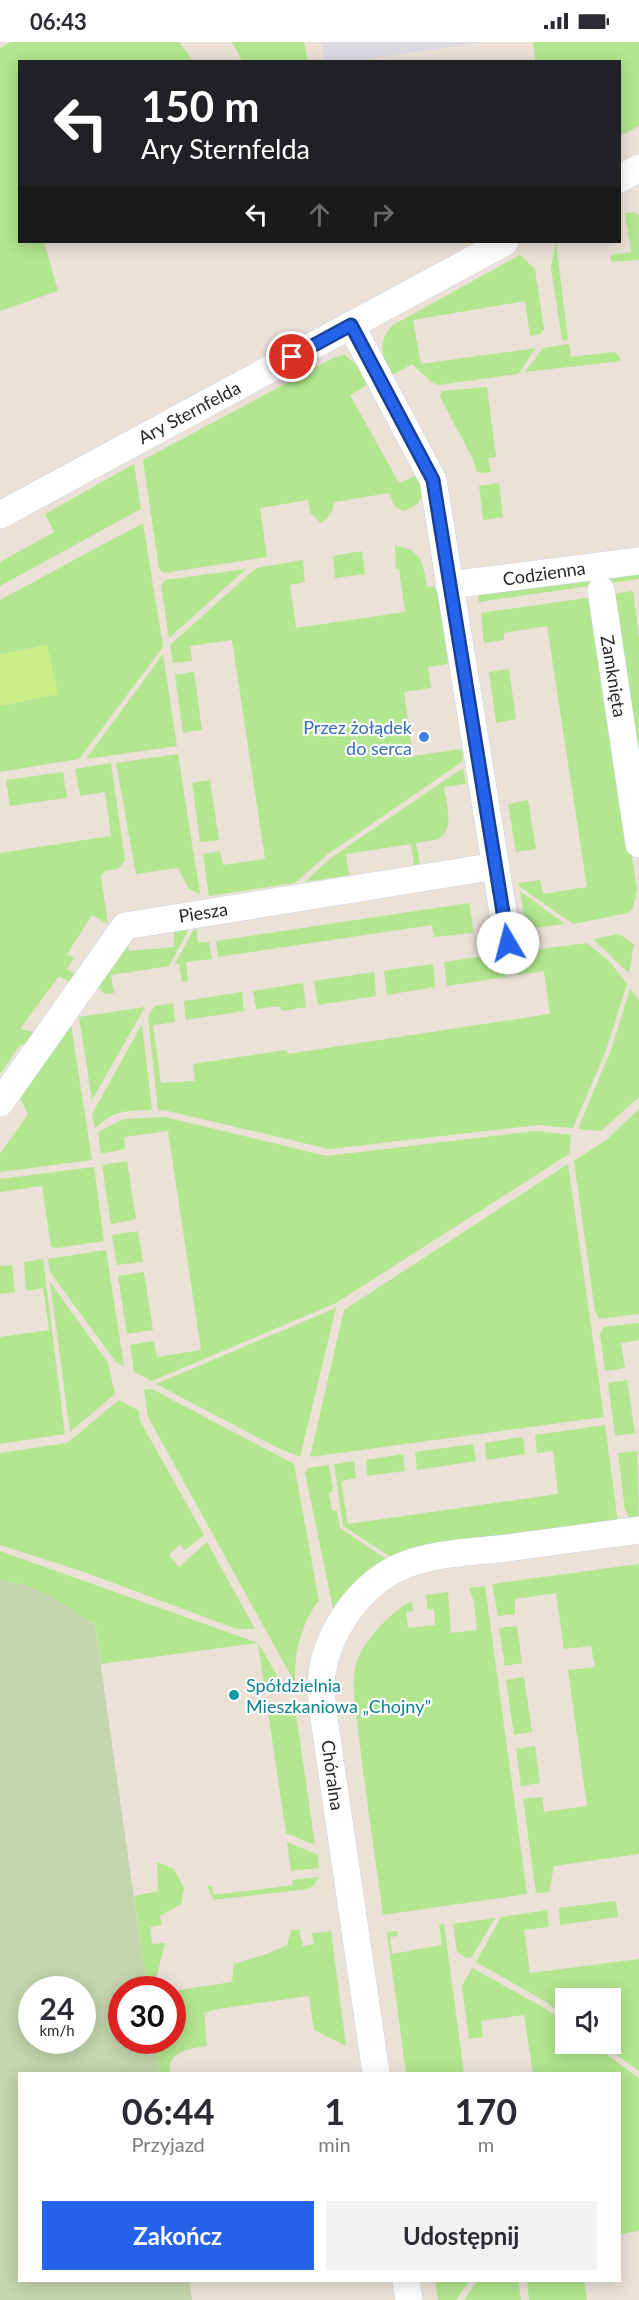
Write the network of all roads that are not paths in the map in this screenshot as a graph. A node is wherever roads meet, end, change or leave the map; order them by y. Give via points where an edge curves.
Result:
1 (639, 168) edge
2 (621, 178) edge
3 (503, 243) edge
4 (351, 325) junction
5 (0, 515) edge
6 (639, 561) edge
7 (449, 585) junction
8 (600, 590) dead end
9 (638, 837) edge
10 (496, 866) junction
11 (508, 943) dead end
12 (0, 1103) edge
13 (639, 1530) edge
14 (376, 2072) edge
15 (406, 2282) edge
16 (409, 2300) edge

1 - 2 street
3 - 4 street, Ary Sternfelda
4 - 5 street, Ary Sternfelda
4 - 7 street via 433,480
6 - 7 street, Codzienna
7 - 10 street
8 - 9 street, Zamknięta
10 - 11 street
10 - 12 street, Piesza via 125,926
13 - 14 street, Chóralna via 436,1557 398,1568 374,1583 346,1616 329,1648 322,1674 322,1705
15 - 16 street

